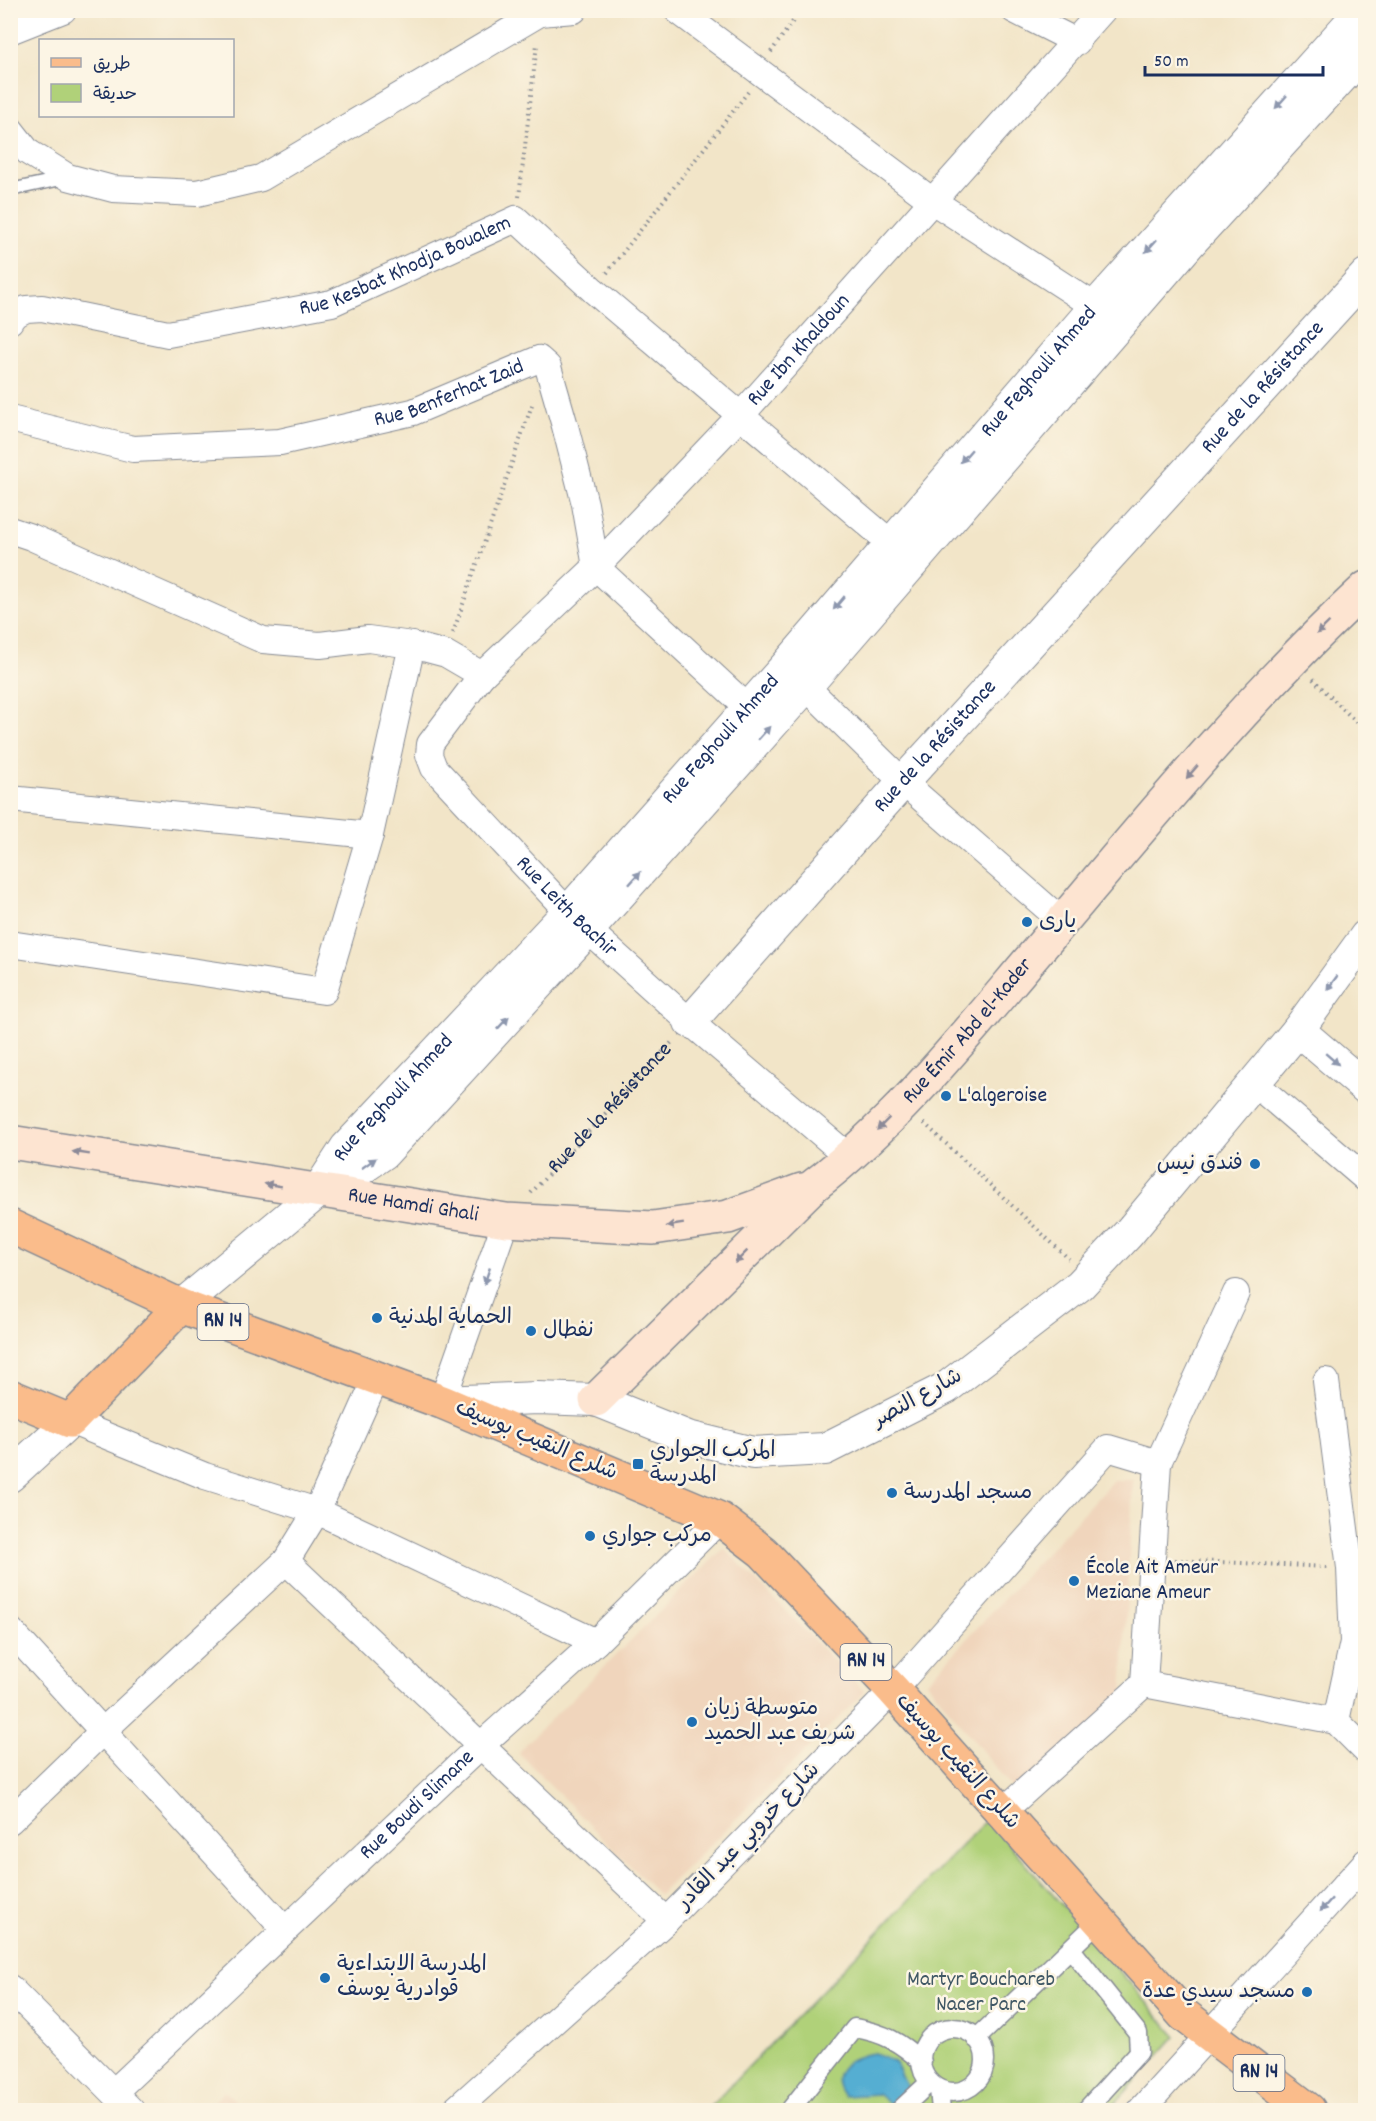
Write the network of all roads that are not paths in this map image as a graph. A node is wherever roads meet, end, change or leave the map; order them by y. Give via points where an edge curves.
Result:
1 (63, 10) edge
2 (574, 10) edge
3 (677, 10) edge
4 (1014, 10) edge
5 (1103, 10) edge
6 (1362, 10) edge
7 (10, 32) edge
8 (1077, 42) junction
9 (1365, 51) edge
10 (10, 129) edge
11 (68, 177) junction
12 (10, 190) edge
13 (931, 200) junction
14 (1365, 275) edge
15 (1108, 314) junction
16 (19, 315) edge
17 (742, 414) junction
18 (10, 419) edge
19 (12, 535) edge
20 (902, 552) junction
21 (596, 567) junction
22 (1365, 588) edge
23 (412, 645) junction
24 (482, 675) junction
25 (796, 676) junction
26 (748, 708) junction
27 (903, 782) junction
28 (10, 799) edge
29 (370, 836) junction
30 (578, 921) junction
31 (1063, 921) junction
32 (1365, 936) edge
33 (10, 944) edge
34 (690, 1022) junction
35 (1298, 1030) junction
36 (1254, 1083) junction
37 (1365, 1088) edge
38 (10, 1142) edge
39 (850, 1158) junction
40 (1365, 1179) edge
41 (812, 1187) junction
42 (318, 1192) junction
43 (506, 1220) junction
44 (10, 1226) edge
45 (1236, 1293) dead end
46 (181, 1306) junction
47 (377, 1377) junction
48 (1326, 1381) dead end
49 (10, 1396) edge
50 (596, 1400) junction
51 (442, 1402) junction
52 (70, 1421) junction
53 (1158, 1463) junction
54 (10, 1476) edge
55 (316, 1510) junction
56 (720, 1519) junction
57 (286, 1561) junction
58 (10, 1630) edge
59 (596, 1642) junction
60 (1144, 1684) junction
61 (893, 1690) junction
62 (1336, 1721) junction
63 (102, 1732) junction
64 (480, 1746) junction
65 (1365, 1751) edge
66 (1002, 1812) junction
67 (10, 1821) edge
68 (1365, 1862) edge
69 (666, 1921) junction
70 (1099, 1921) junction
71 (285, 1930) junction
72 (1071, 1949) junction
73 (10, 1988) edge
74 (1208, 2035) junction
75 (976, 2039) junction
76 (928, 2041) junction
77 (908, 2049) junction
78 (922, 2062) junction
79 (930, 2087) junction
80 (115, 2091) junction
81 (131, 2110) edge
82 (455, 2110) edge
83 (790, 2110) edge
84 (900, 2110) edge
85 (941, 2110) edge
86 (1086, 2110) edge
87 (1141, 2110) edge
88 (1309, 2110) edge

1 - 7 street
2 - 11 street via 540,13 261,178 197,192 112,189
3 - 13 street
4 - 8 street
5 - 8 street, Rue Ibn Khaldoun
6 -> 15 street, Rue Feghouli Ahmed
8 - 13 street, Rue Ibn Khaldoun
9 - 15 street, Rue Feghouli Ahmed
10 - 11 street via 28,152
11 - 12 lane
13 - 15 street
13 - 17 street, Rue Ibn Khaldoun
14 - 27 street, Rue de la Résistance
15 - 20 street, Rue Feghouli Ahmed
16 - 17 street, Rue Kesbat Khodja Boualem via 42,308 168,334 332,303 516,219 593,290
17 - 20 street, Rue Kesbat Khodja Boualem
17 - 21 street, Rue Ibn Khaldoun
18 - 21 street, Rue Benferhat Zaid via 133,449 280,442 414,412 539,359 548,367 565,426
19 - 23 street via 263,640 320,645 368,639
20 - 25 street, Rue Feghouli Ahmed
21 - 24 street, Rue Ibn Khaldoun
21 - 26 street
22 -> 31 main road, Rue Émir Abd el-Kader via 1293,658
23 - 24 street via 446,654
23 - 29 street
24 - 30 street, Rue Leith Bachir via 430,744 434,768
25 - 26 street, Rue Feghouli Ahmed
25 - 27 street
30 -> 25 street, Rue Feghouli Ahmed
26 - 30 street, Rue Feghouli Ahmed
27 - 31 street
27 - 34 street, Rue de la Résistance
28 - 29 street
29 - 33 street via 324,992
30 - 34 street, Rue Leith Bachir
30 - 42 street, Rue Feghouli Ahmed via 384,1153
31 -> 39 main road, Rue Émir Abd el-Kader via 930,1077
32 -> 35 street, شارع النصر
34 - 39 street, Rue Leith Bachir
35 - 36 street, شارع النصر
35 -> 37 street
36 - 40 street
36 - 50 street, شارع النصر via 1088,1277 946,1388 825,1449 753,1454 688,1437
42 -> 38 main road, Rue Hamdi Ghali
39 - 41 main road, Rue Émir Abd el-Kader
41 -> 43 main road, Rue Hamdi Ghali via 729,1217 653,1228
41 -> 50 main road, Rue Émir Abd el-Kader
42 - 43 main road, Rue Hamdi Ghali
42 - 46 street, Rue Feghouli Ahmed
43 -> 51 street
44 - 46 main road, RN 14
45 - 53 street
46 - 47 main road, RN 14
46 - 52 main road
47 - 51 main road, RN 14
47 - 55 street
48 - 62 street via 1350,1568 1353,1642
49 - 52 main road
50 - 51 street, شارع النصر
51 - 56 main road, شلرع النقيب بوسيف / RN 14
52 - 54 street
52 - 55 street via 205,1476
53 - 60 street
53 - 61 street, شارع خروبي عبد القادر via 1108,1448
55 - 57 street
55 - 59 street
56 - 59 street, Rue Boudi Slimane
56 - 61 main road, شلرع النقيب بوسيف / RN 14 via 763,1552
57 - 63 street
57 - 64 street
58 - 63 street
59 - 64 street, Rue Boudi Slimane
60 - 62 street
60 - 66 street
61 - 66 main road, شلرع النقيب بوسيف / RN 14
61 - 69 street, شارع خروبي عبد القادر
62 - 65 street
63 - 67 street
63 - 71 street
64 - 69 street
64 - 71 street, Rue Boudi Slimane
66 - 70 main road, شلرع النقيب بوسيف / RN 14
68 -> 74 street
69 - 82 street, شارع خروبي عبد القادر
70 - 72 street
70 - 74 main road, شلرع النقيب بوسيف / RN 14 via 1184,2015
71 - 80 street, Rue Boudi Slimane
72 - 75 street
72 - 86 street via 1138,2033 1139,2052
73 - 80 street
74 - 87 street
74 - 88 main road, شلرع النقيب بوسيف / RN 14
75 - 76 street via 957,2029 936,2033
75 - 79 street via 985,2059 979,2080 960,2091
76 - 77 street
76 - 78 street
77 - 78 street
77 - 83 street via 880,2032 855,2028
78 - 79 street
79 - 84 street
79 - 85 street
80 - 81 street

